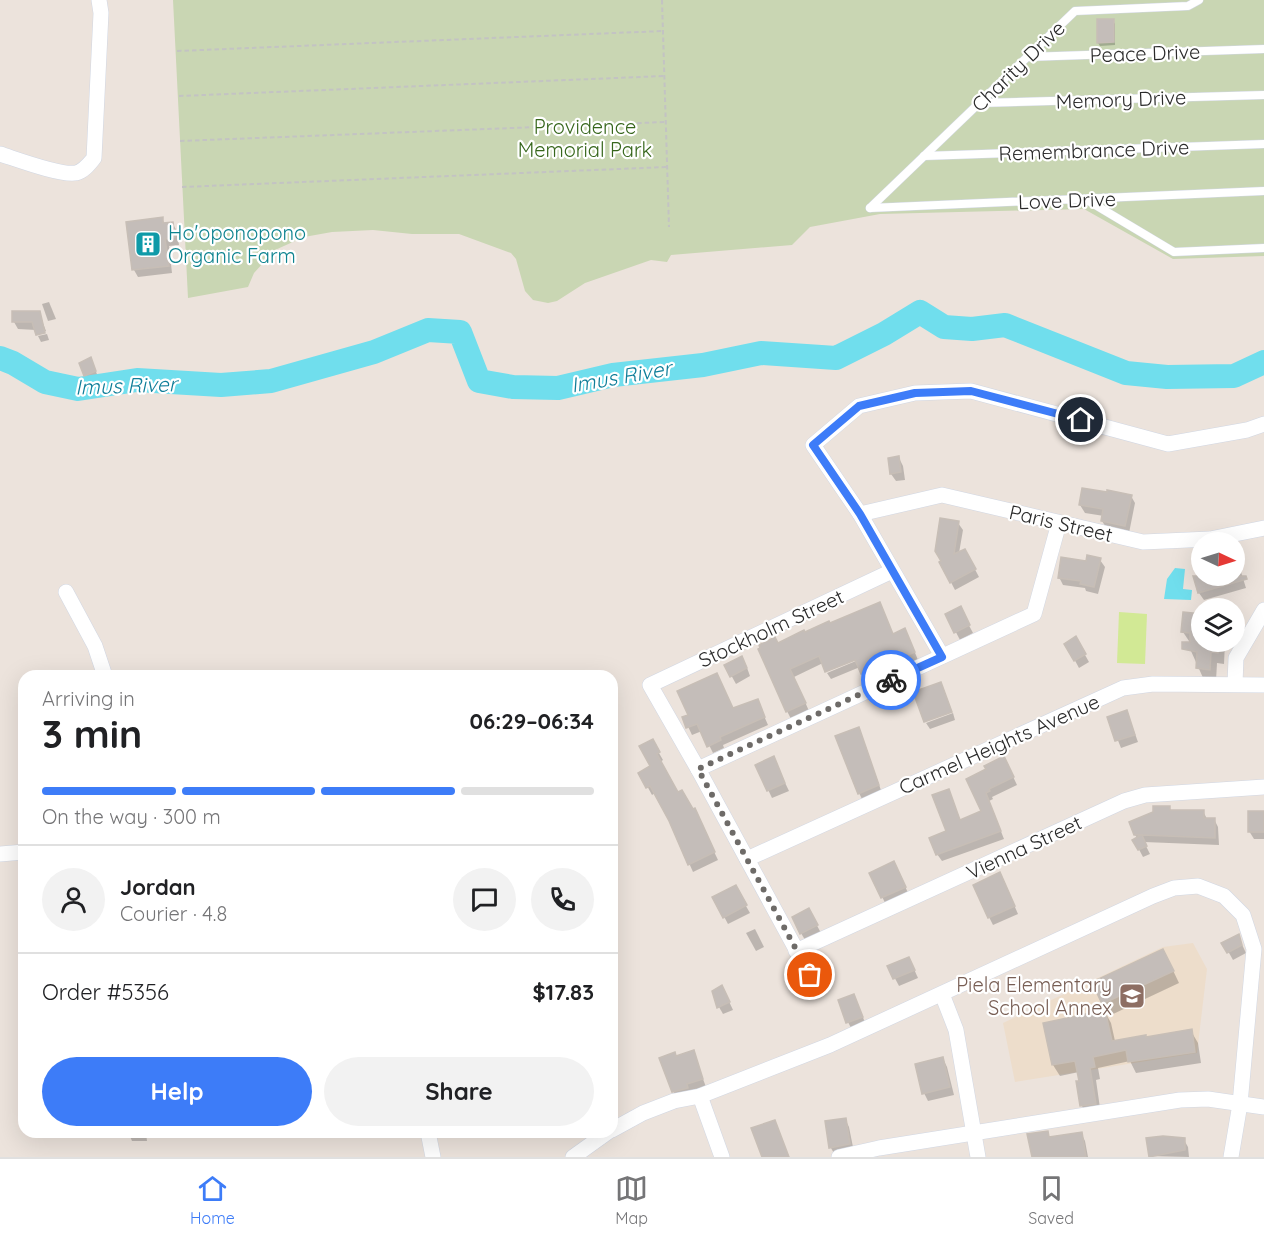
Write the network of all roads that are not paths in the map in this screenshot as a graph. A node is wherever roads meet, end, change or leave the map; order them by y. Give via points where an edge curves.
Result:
1 (99, 0) edge
2 (1199, 0) edge
3 (1264, 49) edge
4 (1027, 57) junction
5 (1264, 95) edge
6 (979, 104) junction
7 (1264, 144) edge
8 (0, 154) edge
9 (924, 156) junction
10 (1264, 191) edge
11 (1085, 199) junction
12 (870, 208) joint
13 (1264, 248) edge
14 (1264, 424) edge
15 (860, 514) junction
16 (1059, 523) junction
17 (1264, 528) edge
18 (892, 571) junction
19 (66, 592) dead end
20 (1264, 610) edge
21 (942, 657) junction
22 (103, 670) edge
23 (1235, 684) junction
24 (1264, 685) edge
25 (698, 769) junction
26 (1264, 787) edge
27 (18, 852) edge
28 (0, 854) edge
29 (747, 859) junction
30 (796, 951) junction
31 (810, 975) dead end
32 (942, 994) junction
33 (700, 1096) junction
34 (1240, 1104) junction
35 (1264, 1107) edge
36 (618, 1127) edge
37 (974, 1134) junction
38 (429, 1138) edge
39 (600, 1138) edge
40 (433, 1157) edge
41 (573, 1157) edge
42 (722, 1157) edge
43 (838, 1157) edge
44 (978, 1157) edge
45 (1231, 1157) edge

1 - 8 street via 94,158 76,173
2 - 4 lane, Charity Drive via 1188,6 1075,10
3 - 4 lane, Peace Drive
4 - 6 lane, Charity Drive
5 - 6 lane, Memory Drive
6 - 9 lane, Charity Drive
7 - 9 lane, Remembrance Drive
9 - 12 lane, Charity Drive
10 - 11 lane, Love Drive
11 - 12 lane, Love Drive
11 - 13 lane via 1173,252
14 - 15 street via 1168,444 971,391 915,393 859,406 813,445
15 - 16 street, Paris Street via 942,495
15 - 18 street
16 - 17 street, Paris Street via 1143,542 1209,539
16 - 21 street via 1034,614
18 - 21 street
18 - 25 street, Stockholm Street via 650,685
19 - 22 street via 95,646
20 - 23 street via 1236,658
21 - 25 street
23 - 24 street, Carmel Heights Avenue
23 - 29 street, Carmel Heights Avenue via 1123,688
25 - 29 street
26 - 30 street, Vienna Street via 1145,795 1124,801
27 - 28 street
29 - 30 street
30 - 31 street
32 - 33 street
32 - 34 street via 1153,896 1174,888 1198,886 1224,896 1243,915 1254,949
32 - 37 street via 956,1030
33 - 36 street via 674,1101
33 - 42 street
34 - 35 street
34 - 37 street via 1180,1100
34 - 45 street
37 - 43 street
37 - 44 street
38 - 40 street
39 - 41 street

